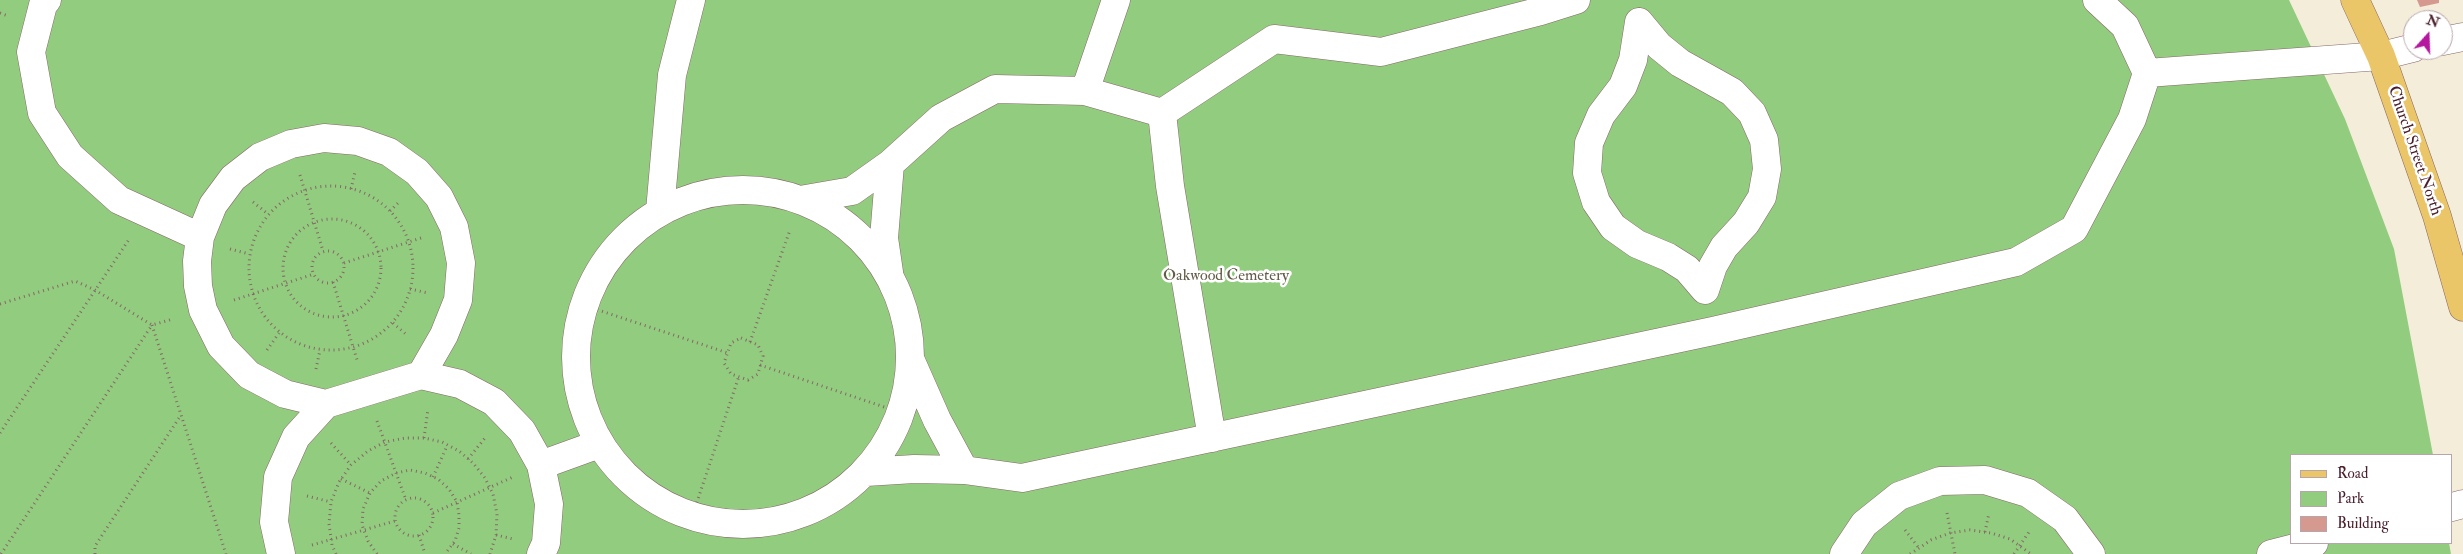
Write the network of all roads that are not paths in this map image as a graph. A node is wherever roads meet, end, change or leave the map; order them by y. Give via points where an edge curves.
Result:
1 (47, 0) edge
2 (691, 0) edge
3 (1116, 0) edge
4 (1576, 0) edge
5 (2097, 0) edge
6 (2355, 0) edge
7 (1634, 11) edge
8 (2403, 50) edge
9 (2381, 56) junction
10 (2147, 73) junction
11 (1085, 91) junction
12 (1162, 113) junction
13 (890, 164) junction
14 (800, 200) junction
15 (660, 211) junction
16 (200, 237) junction
17 (889, 275) junction
18 (1705, 290) junction
19 (2463, 307) edge
20 (1713, 331) junction
21 (911, 361) junction
22 (421, 375) junction
23 (326, 404) junction
24 (1212, 438) junction
25 (599, 444) junction
26 (541, 465) junction
27 (964, 470) junction
28 (866, 472) junction
29 (2310, 544) edge
30 (282, 554) edge
31 (542, 554) edge
32 (1844, 554) edge
33 (2091, 554) edge
34 (2271, 554) edge

1 - 16 street via 31,52 42,113 70,156 119,200
2 - 15 street via 672,75
3 - 11 street
4 - 12 street via 1381,52 1274,39
5 - 10 street via 2125,26
6 - 9 main road, Church Street North
7 - 18 street via 1633,60 1623,86 1601,115 1589,143 1587,172 1596,202 1613,227 1637,244 1687,269
7 - 18 street via 1659,46 1680,63 1732,92 1752,113 1764,140 1767,169 1762,197 1724,247
8 - 9 street
9 - 10 street
9 - 19 main road, Church Street North via 2437,216
10 - 20 street via 2132,119 2074,229 2016,262
11 - 12 street
11 - 13 street via 995,89 941,118
12 - 24 street via 1170,186
13 - 14 street via 852,191
13 - 17 street via 884,238
14 - 15 street via 753,190 705,194
14 - 17 street via 836,218 851,230 866,243
15 - 25 street via 627,236 601,267 583,305 575,352 580,399
16 - 22 street via 213,205 233,178 260,157 291,144 324,138 358,141 389,152 417,172 439,197 454,227 461,263 458,300 444,335
16 - 23 street via 196,261 198,286 203,310 221,346 249,375 285,394
17 - 21 street via 906,317
18 - 20 street
20 - 24 street
21 - 27 street via 936,420
21 - 28 street via 902,413 887,444
22 - 23 street
22 - 26 street via 460,384 494,402 522,431
23 - 30 street via 296,437 278,477 274,522
24 - 27 street via 1022,478
25 - 26 street
25 - 28 street via 630,480 656,500 692,517 739,524 786,520 829,501
26 - 31 street via 549,504
27 - 28 street
29 - 34 street
32 - 33 street via 1864,524 1899,496 1940,481 1985,480 2028,493 2065,519

